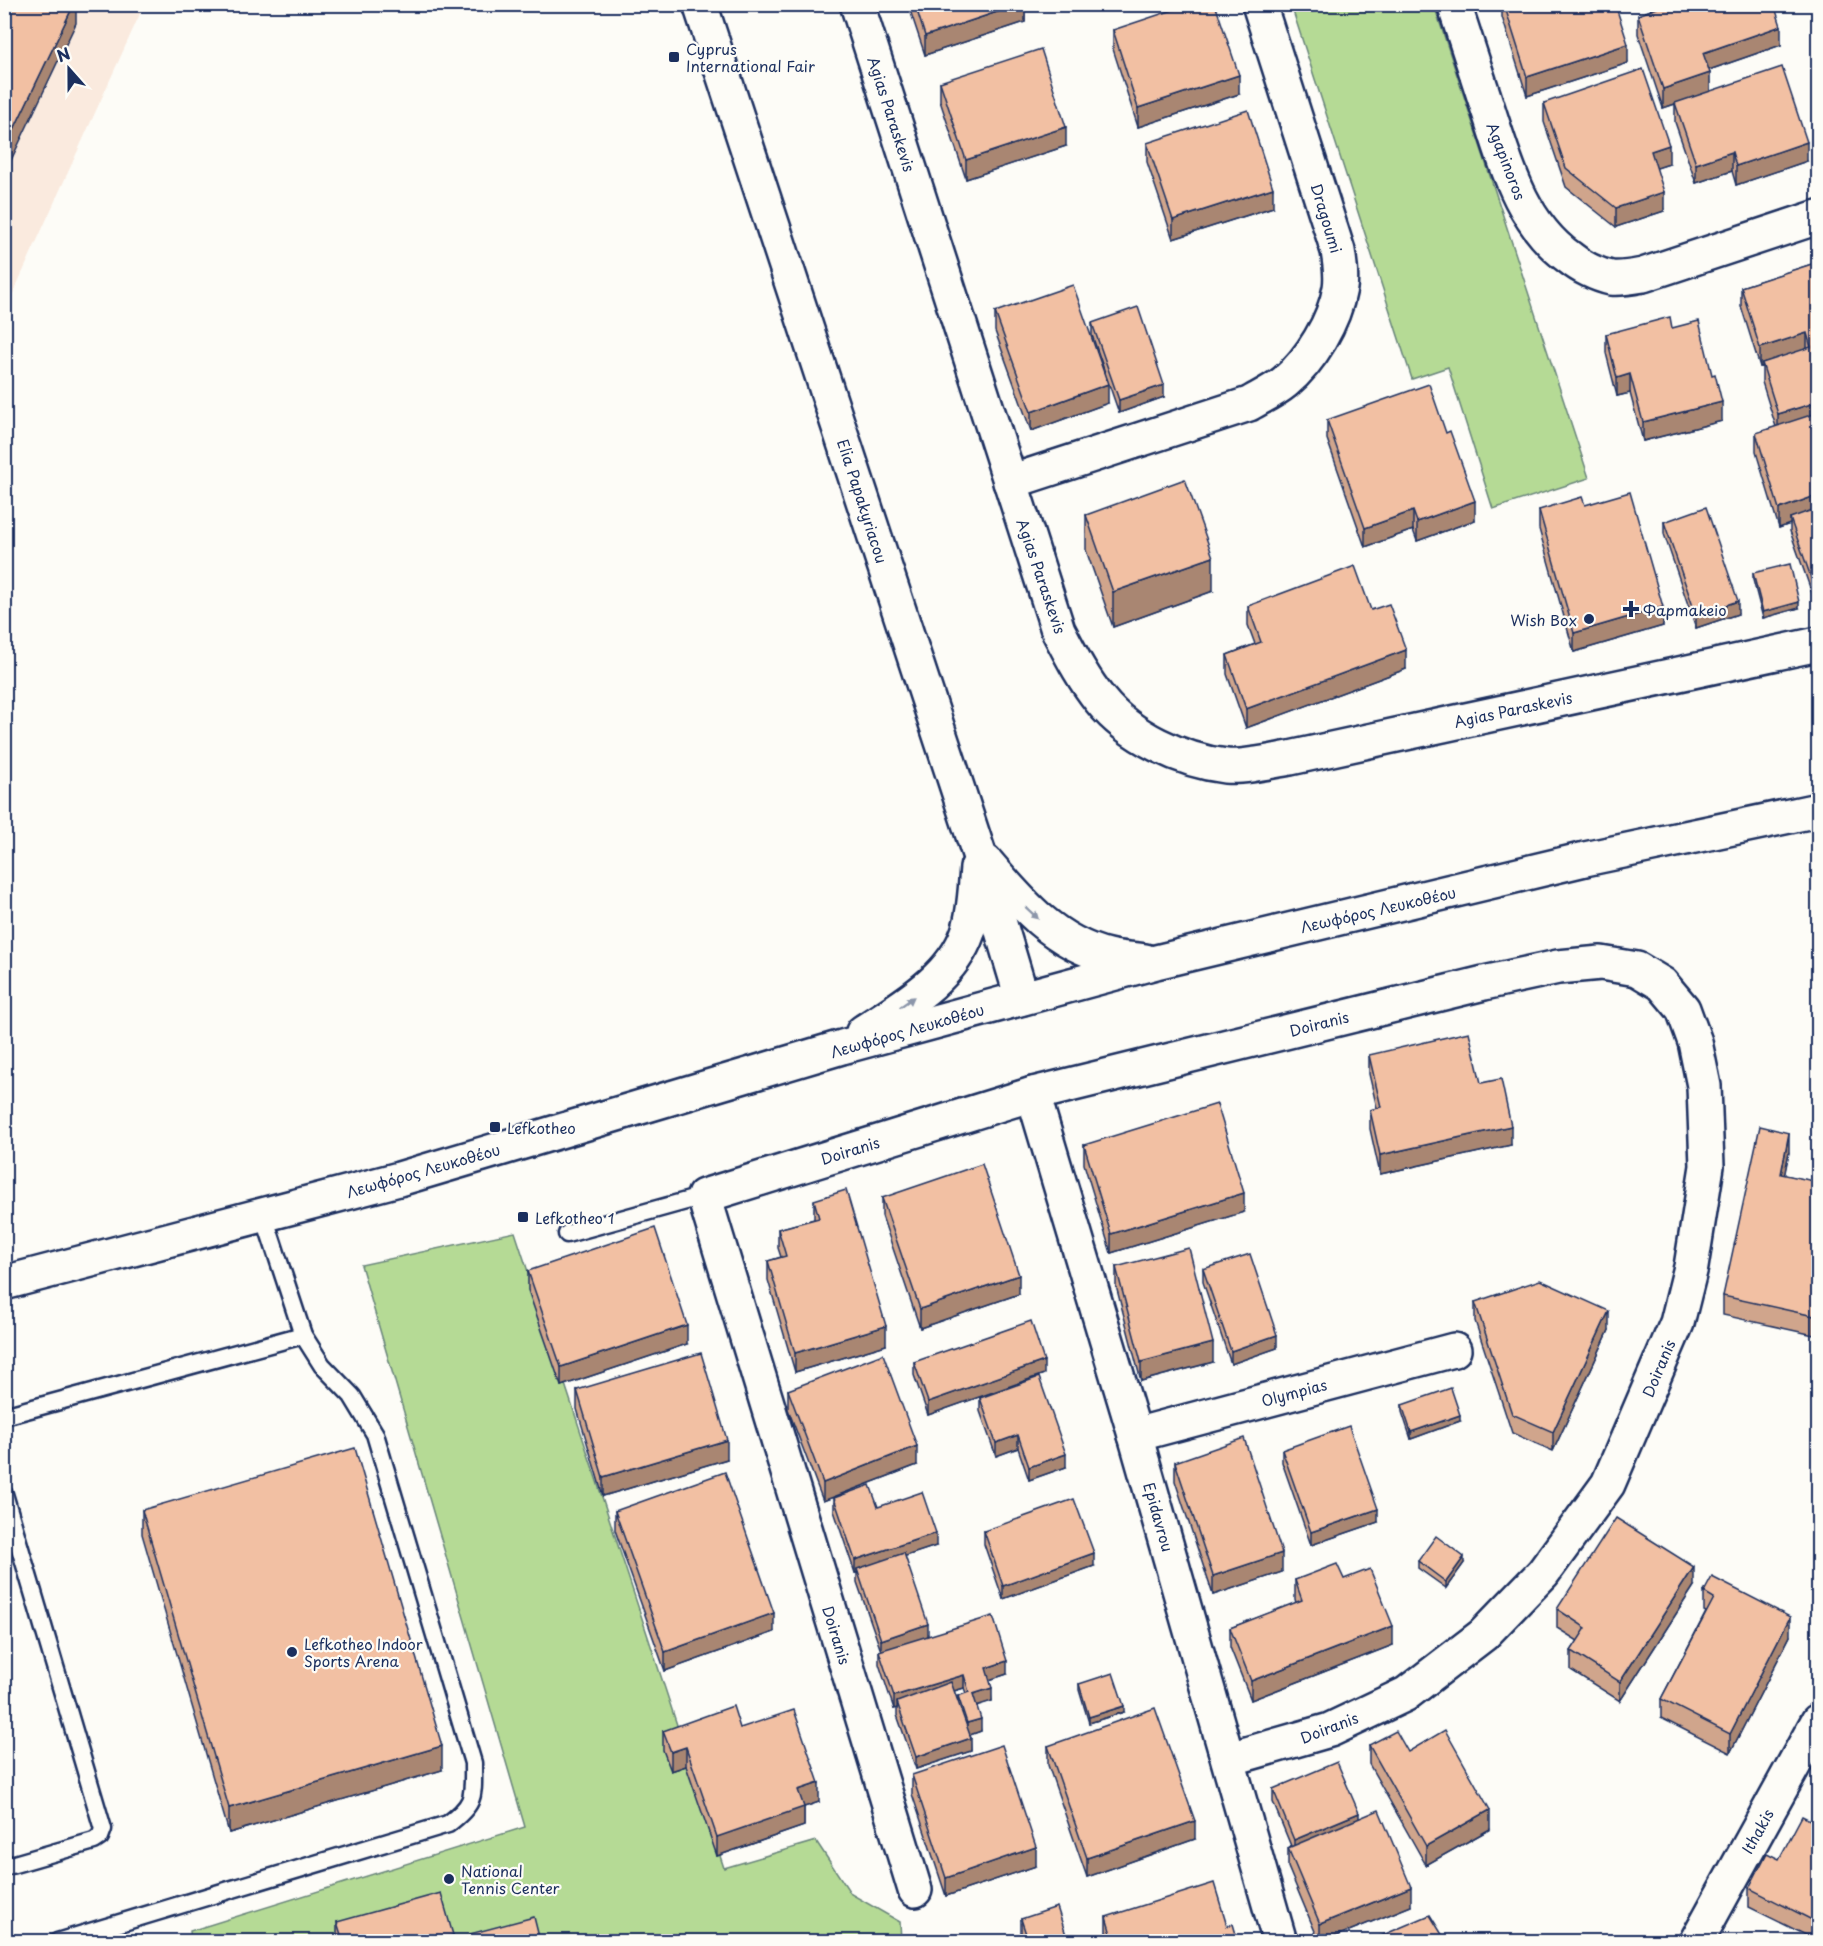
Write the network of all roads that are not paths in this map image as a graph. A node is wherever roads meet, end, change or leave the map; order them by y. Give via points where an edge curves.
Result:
1 (700, 4) edge
2 (856, 4) edge
3 (1258, 4) edge
4 (1454, 4) edge
5 (1818, 217) edge
6 (1011, 482) junction
7 (1818, 644) edge
8 (1818, 810) edge
9 (979, 854) junction
10 (1156, 962) junction
11 (1022, 998) junction
12 (842, 1047) junction
13 (1033, 1094) junction
14 (704, 1196) junction
15 (263, 1213) junction
16 (567, 1234) dead end
17 (4, 1283) edge
18 (303, 1335) junction
19 (1454, 1350) dead end
20 (4, 1416) edge
21 (1135, 1435) junction
22 (4, 1494) edge
23 (1818, 1721) edge
24 (1229, 1759) junction
25 (4, 1867) edge
26 (915, 1890) dead end
27 (57, 1941) edge
28 (1280, 1941) edge
29 (1696, 1941) edge

1 - 9 street, Elia Papakyriacou
2 - 6 street, Agias Paraskevis
3 - 6 street, Dragoumi via 1338,251 1340,288 1328,323 1311,355 1284,383 1249,404
4 - 5 street, Agapinoros via 1507,170 1521,199 1554,247 1581,266 1610,278 1643,275
6 - 7 street, Agias Paraskevis via 1058,630 1078,669 1102,703 1136,733 1180,755 1227,766 1290,758
8 - 10 street, Λεωφόρος Λευκοθέου via 1585,859
9 -> 10 street via 1035,917 1059,934 1108,956
9 - 11 street, Elia Papakyriacou
12 -> 9 street via 909,1001 952,961 968,932
10 - 11 street, Λεωφόρος Λευκοθέου
11 - 12 street, Λεωφόρος Λευκοθέου
12 - 15 street, Λεωφόρος Λευκοθέου via 399,1179
13 - 14 street, Doiranis
13 - 21 street, Epidavrou
13 - 24 street, Doiranis via 1484,983 1558,967 1601,963 1637,969 1662,984 1683,1009 1695,1042 1704,1086 1707,1166 1691,1267 1677,1323 1608,1484 1543,1574 1483,1635 1406,1694 1330,1730
14 - 16 lane
14 - 26 street, Doiranis
15 - 17 street, Λεωφόρος Λευκοθέου
15 - 18 lane
18 - 20 lane
18 - 27 lane via 322,1365 352,1396 375,1434 473,1763 473,1792 467,1810 448,1824
19 - 21 street, Olympias
21 - 24 street, Epidavrou
22 - 25 lane via 103,1829 94,1841
23 - 29 street, Ithakis
24 - 28 street, Epidavrou

